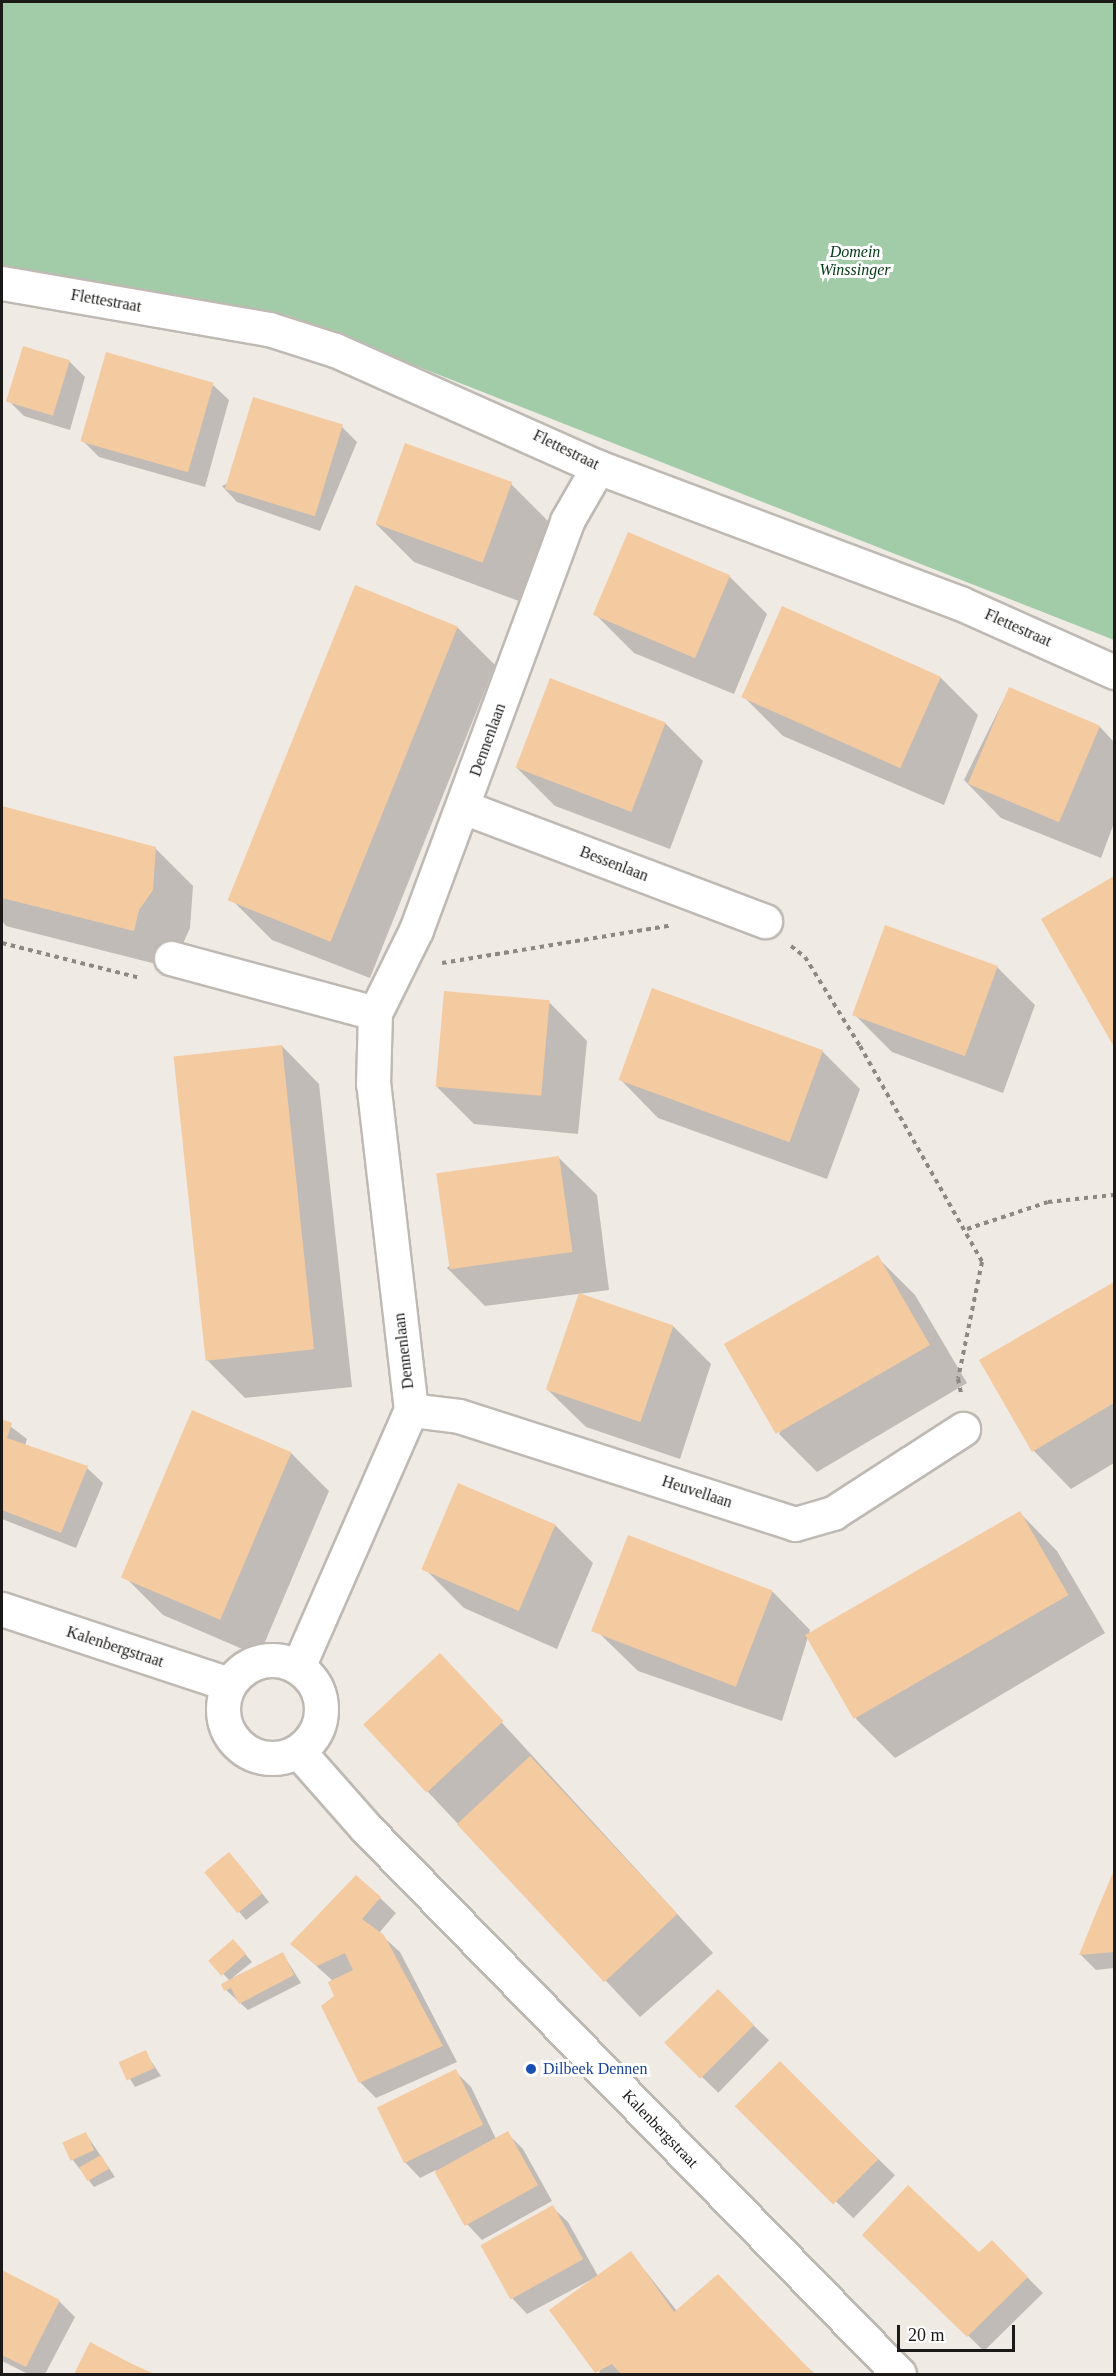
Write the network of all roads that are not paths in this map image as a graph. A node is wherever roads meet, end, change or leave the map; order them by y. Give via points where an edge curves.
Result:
1 (2, 283) edge
2 (598, 467) junction
3 (1114, 672) edge
4 (463, 807) junction
5 (759, 919) road end
6 (171, 958) dead end
7 (375, 1013) junction
8 (411, 1410) junction
9 (963, 1429) road end
10 (2, 1609) edge
11 (298, 1666) junction
12 (229, 1684) junction
13 (299, 1752) junction
14 (899, 2374) edge

1 - 2 street, Flettestraat via 269,329 405,377
2 - 3 street, Flettestraat via 960,603
2 - 4 street, Dennenlaan via 567,521
4 - 5 street, Bessenlaan
4 - 7 street, Dennenlaan via 416,930
6 - 7 street
7 - 8 street, Dennenlaan via 373,1084
8 - 9 street, Heuvellaan via 459,1416 795,1524 832,1513
8 - 11 street, Dennenlaan
10 - 12 street, Kalenbergstraat
11 - 12 street via 260,1660
11 - 13 street via 321,1699 321,1719
12 - 13 street via 223,1716 238,1746 267,1759
13 - 14 street, Kalenbergstraat via 366,1828

